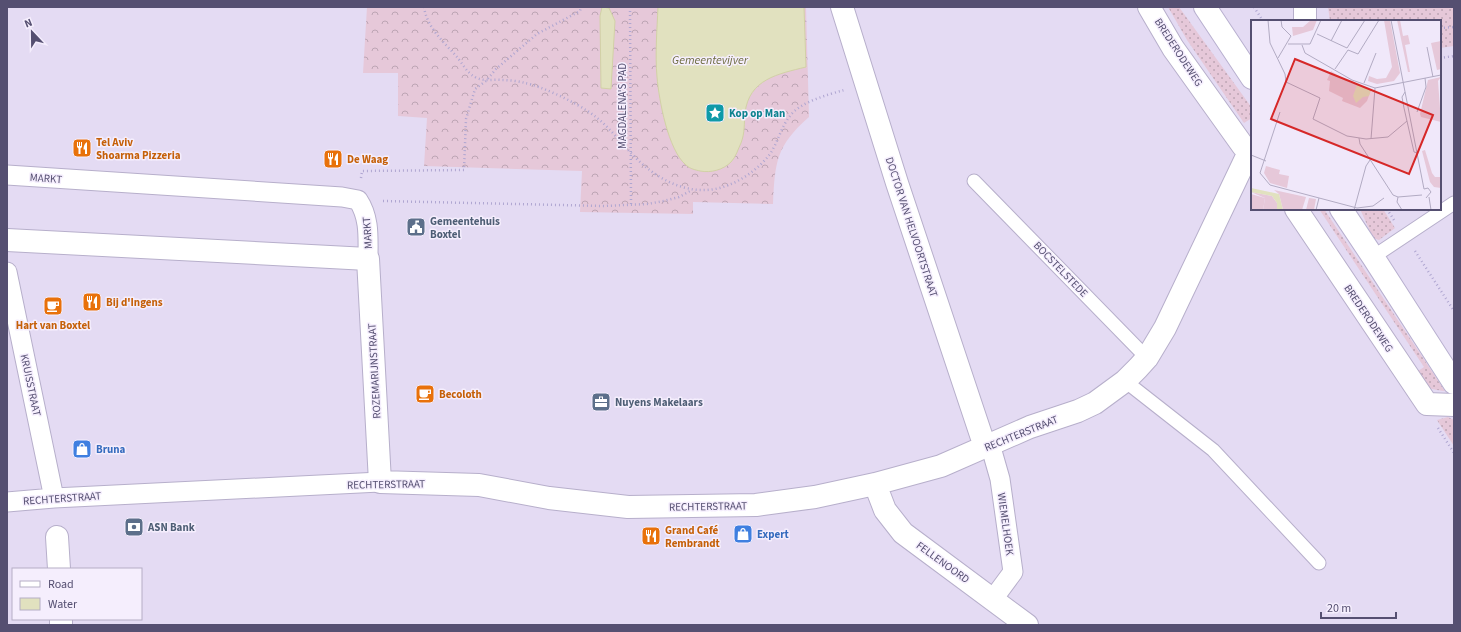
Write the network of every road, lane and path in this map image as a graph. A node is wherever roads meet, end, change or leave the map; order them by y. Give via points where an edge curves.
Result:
1 (424, 7) edge
2 (582, 7) edge
3 (630, 7) edge
4 (842, 7) edge
5 (1149, 7) edge
6 (1205, 7) edge
7 (1254, 7) edge
8 (1305, 7) edge
9 (1262, 20) edge
10 (1306, 20) edge
11 (1454, 27) edge
12 (1441, 28) edge
13 (1454, 56) edge
14 (1441, 58) edge
15 (1251, 76) edge
16 (486, 81) junction
17 (866, 82) junction
18 (630, 153) junction
19 (1250, 153) edge
20 (7, 175) edge
21 (974, 181) dead end
22 (692, 190) junction
23 (358, 200) junction
24 (1454, 202) edge
25 (630, 205) junction
26 (1297, 210) edge
27 (1342, 210) edge
28 (1388, 210) edge
29 (1405, 236) junction
30 (7, 240) edge
31 (1373, 257) junction
32 (368, 259) junction
33 (7, 272) edge
34 (1454, 311) edge
35 (1147, 358) junction
36 (1125, 382) junction
37 (1454, 383) edge
38 (1454, 405) edge
39 (987, 445) junction
40 (380, 482) junction
41 (875, 484) junction
42 (54, 498) junction
43 (7, 502) edge
44 (57, 537) dead end
45 (1319, 563) dead end
46 (59, 568) edge
47 (993, 598) junction
48 (1028, 625) edge

1 - 16 path via 438,38 474,77
2 - 16 path via 580,11 537,34 496,69
3 - 18 path, MAGDALENA'S PAD
4 - 17 street, DOCTOR VAN HELVOORTSTRAAT
5 - 19 street, BREDERODEWEG via 1173,48
6 - 15 street
7 - 9 path
8 - 10 street
11 - 12 path
13 - 14 path
16 - 18 path via 526,83 558,95 586,110 612,132
16 - 23 path via 476,89 466,119 464,170 362,171
17 - 22 path via 802,106 790,115 770,153 752,172 734,183 715,189
17 - 39 street, DOCTOR VAN HELVOORTSTRAAT via 965,389
18 - 22 path via 670,183
18 - 25 path, MAGDALENA'S PAD
19 - 35 street, RECHTERSTRAAT via 1165,328
20 - 23 street, MARKT
21 - 35 lane, BOCSTELSTEDE
22 - 25 path via 664,201
23 - 25 path
23 - 32 street, MARKT via 365,209 367,220
24 - 29 lane
26 - 38 street, BREDERODEWEG via 1427,404
27 - 31 street
28 - 29 path
29 - 31 lane
29 - 34 path
30 - 32 street, MARKT
31 - 37 street
32 - 40 street, ROZEMARIJNSTRAAT
33 - 42 street, KRUISSTRAAT
35 - 36 street, RECHTERSTRAAT
36 - 39 street, RECHTERSTRAAT via 1095,403 1078,411
36 - 45 lane via 1213,450
39 - 41 street, RECHTERSTRAAT via 941,466
39 - 47 street, WIEMELHOEK via 1000,479 1013,572
40 - 41 street, RECHTERSTRAAT via 479,485 549,498 628,507 756,505 815,497
40 - 42 street, RECHTERSTRAAT
41 - 47 street, FELLENOORD via 885,510 903,533
42 - 43 street, RECHTERSTRAAT
44 - 46 street
47 - 48 street, FELLENOORD

